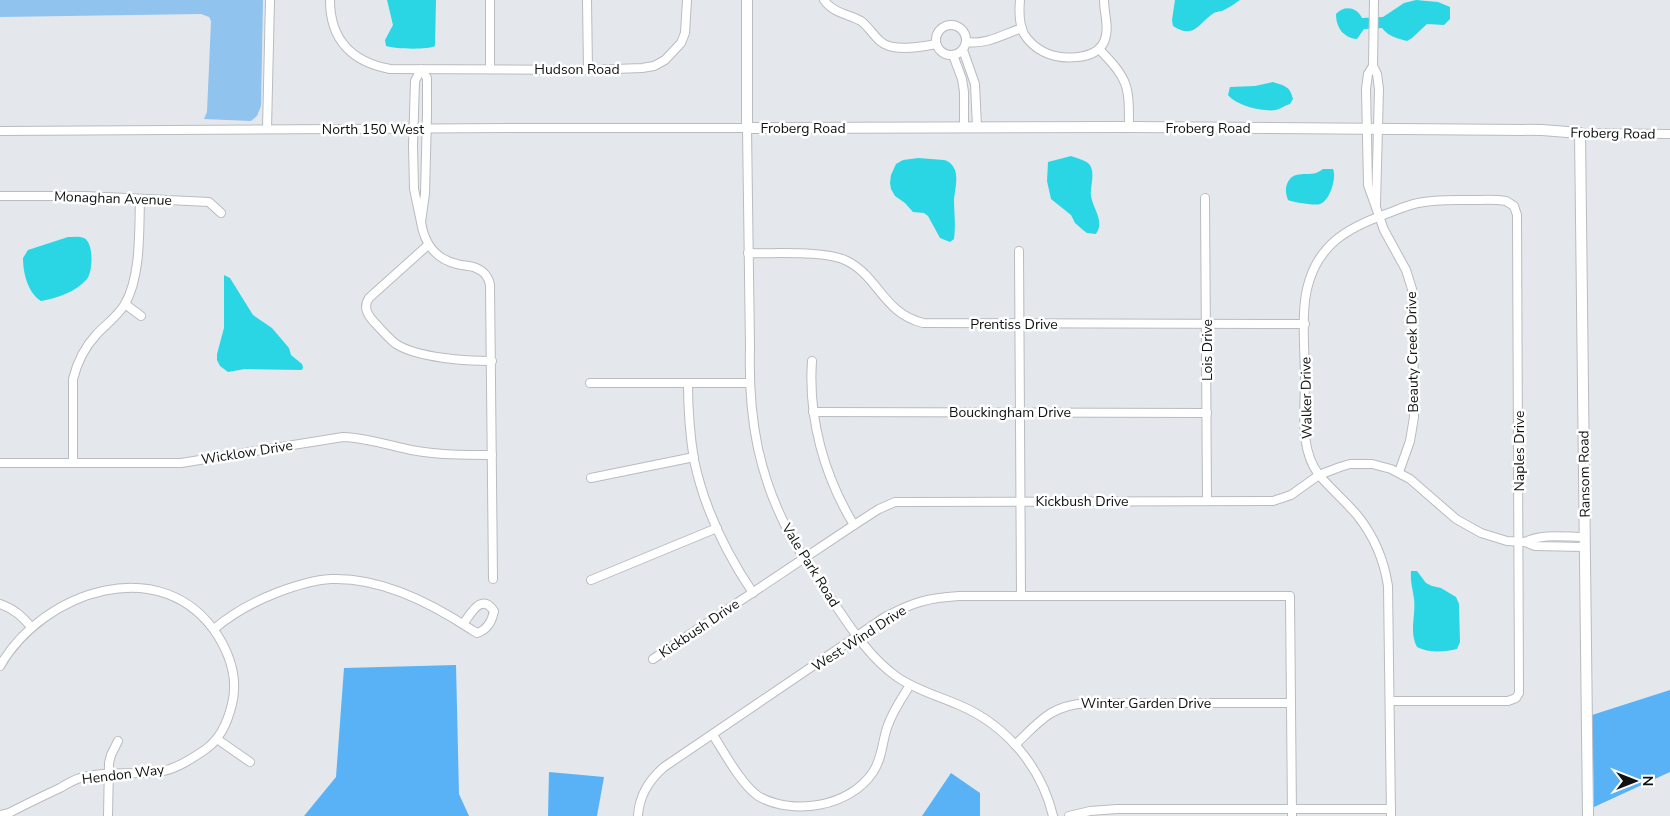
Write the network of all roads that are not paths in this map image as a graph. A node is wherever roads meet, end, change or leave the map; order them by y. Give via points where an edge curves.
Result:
1 (270, 0) edge
2 (330, 0) edge
3 (490, 0) edge
4 (588, 0) edge
5 (687, 0) edge
6 (748, 0) edge
7 (824, 0) edge
8 (1020, 0) edge
9 (1104, 0) edge
10 (1374, 0) edge
11 (1022, 28) junction
12 (967, 42) junction
13 (936, 44) junction
14 (1099, 48) junction
15 (963, 50) junction
16 (953, 55) junction
17 (1373, 66) junction
18 (421, 69) junction
19 (490, 69) junction
20 (588, 70) junction
21 (977, 127) junction
22 (1130, 127) junction
23 (747, 128) junction
24 (964, 128) junction
25 (267, 129) junction
26 (414, 129) junction
27 (427, 129) junction
28 (1366, 129) junction
29 (1378, 129) junction
30 (0, 131) edge
31 (1580, 133) junction
32 (1670, 134) edge
33 (0, 196) edge
34 (1205, 198) dead end
35 (140, 199) junction
36 (1512, 204) joint
37 (1376, 208) junction
38 (222, 213) dead end
39 (1378, 216) junction
40 (421, 222) junction
41 (428, 245) junction
42 (1019, 251) dead end
43 (748, 253) junction
44 (125, 304) junction
45 (141, 316) dead end
46 (1020, 324) junction
47 (1206, 324) junction
48 (1305, 324) junction
49 (492, 361) junction
50 (812, 361) dead end
51 (590, 383) dead end
52 (749, 383) junction
53 (688, 384) junction
54 (813, 412) junction
55 (1020, 412) junction
56 (1207, 413) junction
57 (492, 455) junction
58 (694, 457) junction
59 (73, 462) junction
60 (0, 463) edge
61 (1399, 472) junction
62 (1319, 476) junction
63 (591, 478) dead end
64 (1021, 501) junction
65 (1207, 501) junction
66 (854, 525) junction
67 (717, 528) junction
68 (1522, 542) junction
69 (1584, 542) junction
70 (804, 558) junction
71 (493, 578) dead end
72 (591, 580) dead end
73 (752, 593) junction
74 (1021, 596) junction
75 (0, 604) edge
76 (464, 624) dead end
77 (31, 627) junction
78 (214, 629) junction
79 (857, 637) junction
80 (653, 660) dead end
81 (0, 666) edge
82 (910, 685) junction
83 (1390, 701) junction
84 (1290, 703) junction
85 (713, 735) junction
86 (217, 739) junction
87 (118, 741) dead end
88 (1016, 744) junction
89 (250, 762) dead end
90 (109, 774) junction
91 (1391, 812) edge
92 (1292, 813) edge
93 (0, 815) edge
94 (108, 816) edge
95 (638, 816) edge
96 (1053, 816) edge
97 (1069, 816) edge
98 (1588, 816) edge

1 - 25 street
2 - 18 street, Hudson Road via 333,26 355,56 382,68
3 - 19 street
4 - 20 street
5 - 20 street, Hudson Road via 685,33 665,60 642,68
6 - 23 main road
7 - 13 street via 838,12 864,23 885,46 901,48
8 - 11 street
9 - 14 street via 1106,34
10 - 17 street
11 - 12 street via 988,40
11 - 14 street via 1032,44 1048,54 1083,56
12 - 13 street via 963,30 950,24 938,31
12 - 15 street
13 - 16 street via 944,54
14 - 22 street via 1125,82 1129,95
15 - 16 street
15 - 21 street via 976,84
16 - 24 street via 963,86
17 - 28 street, Beauty Creek Drive via 1366,89
17 - 29 street, Beauty Creek Drive via 1379,89
18 - 19 street, Hudson Road
18 - 26 street via 415,81
18 - 27 street via 427,78
19 - 20 street, Hudson Road
21 - 22 main road, Froberg Road
21 - 24 main road, Froberg Road
22 - 28 main road, Froberg Road
23 - 24 main road, Froberg Road
23 - 27 street, North 150 West
23 - 43 street, Vale Park Road
25 - 26 street, North 150 West
25 - 30 street, North 150 West
26 - 27 street, North 150 West
26 - 40 street via 414,190
27 - 40 street
28 - 29 main road, Froberg Road
28 - 37 street, Beauty Creek Drive via 1368,185
29 - 31 main road, Froberg Road
29 - 37 street, Beauty Creek Drive
31 - 32 street, Froberg Road
31 - 69 main road, Ransom Road
33 - 35 street, Monaghan Avenue
34 - 47 street, Lois Drive
35 - 38 street, Monaghan Avenue via 209,202
35 - 44 street via 137,264
36 - 39 street, Walker Drive via 1503,200 1433,200
36 - 68 street, Naples Drive via 1517,215
37 - 39 street, Beauty Creek Drive
39 - 48 street, Walker Drive via 1344,233 1324,254 1314,269 1308,288
39 - 61 street, Beauty Creek Drive via 1406,270 1413,297 1414,417
40 - 41 street
41 - 49 street via 446,261 476,267 488,278
41 - 49 street via 369,298 368,316 406,349 452,359
42 - 46 street
43 - 46 street, Prentiss Drive via 824,254 845,260 862,272 896,310 919,322
43 - 52 street, Vale Park Road
44 - 45 street
44 - 59 street via 95,336 76,367 72,393
46 - 47 street, Prentiss Drive
46 - 55 street
47 - 48 street, Prentiss Drive
47 - 56 street, Lois Drive
48 - 62 street, Walker Drive via 1306,442
49 - 57 street
50 - 54 street
51 - 53 street
52 - 53 street
52 - 70 street, Vale Park Road via 754,430 764,474 780,515
53 - 58 street
54 - 55 street, Bouckingham Drive
54 - 66 street via 826,466
55 - 56 street, Bouckingham Drive
55 - 64 street
56 - 65 street, Lois Drive
57 - 59 street, Wicklow Drive via 451,455 343,437 181,462
57 - 71 street
58 - 63 street
58 - 67 street
59 - 60 street, Wicklow Drive
61 - 62 street, Kickbush Drive via 1361,463 1340,466
61 - 68 street, Kickbush Drive via 1468,527 1493,537
62 - 65 street, Kickbush Drive via 1291,495 1273,501
62 - 83 street, Walker Drive via 1357,516 1382,560 1389,595
64 - 65 street, Kickbush Drive
64 - 66 street, Kickbush Drive via 895,502
64 - 74 street
66 - 70 street, Kickbush Drive
67 - 72 street
67 - 73 street
68 - 69 street, Kickbush Drive via 1535,546
68 - 83 street, Naples Drive via 1520,689 1516,698 1503,702
69 - 98 main road, Ransom Road
70 - 73 street, Kickbush Drive
70 - 79 street, Vale Park Road
73 - 80 street, Kickbush Drive
74 - 79 street, West Wind Drive via 932,598 908,605
74 - 84 street, West Wind Drive via 1290,596
75 - 77 street via 9,607
76 - 78 street via 402,593 358,581 331,579 307,582 260,599
77 - 78 street, Hendon Way via 51,612 88,596 113,589 145,588 176,598
77 - 81 street, Hendon Way
78 - 86 street, Hendon Way via 227,652 234,687 231,709
79 - 82 street, Vale Park Road via 883,666
79 - 85 street, West Wind Drive
82 - 85 street via 888,724 880,758 872,773 853,792 827,804 790,808 762,798 748,786
82 - 88 street, Vale Park Road via 972,711
83 - 91 street, Walker Drive
84 - 88 street, Winter Garden Drive via 1072,704 1052,712
84 - 92 street
85 - 95 street, West Wind Drive via 655,776 643,794
86 - 89 street
86 - 90 street, Hendon Way via 187,762 164,771
87 - 90 street via 111,755
88 - 96 street, Vale Park Road via 1038,777
90 - 93 street, Hendon Way via 83,777
90 - 94 street
91 - 92 street
92 - 97 street via 1117,809

